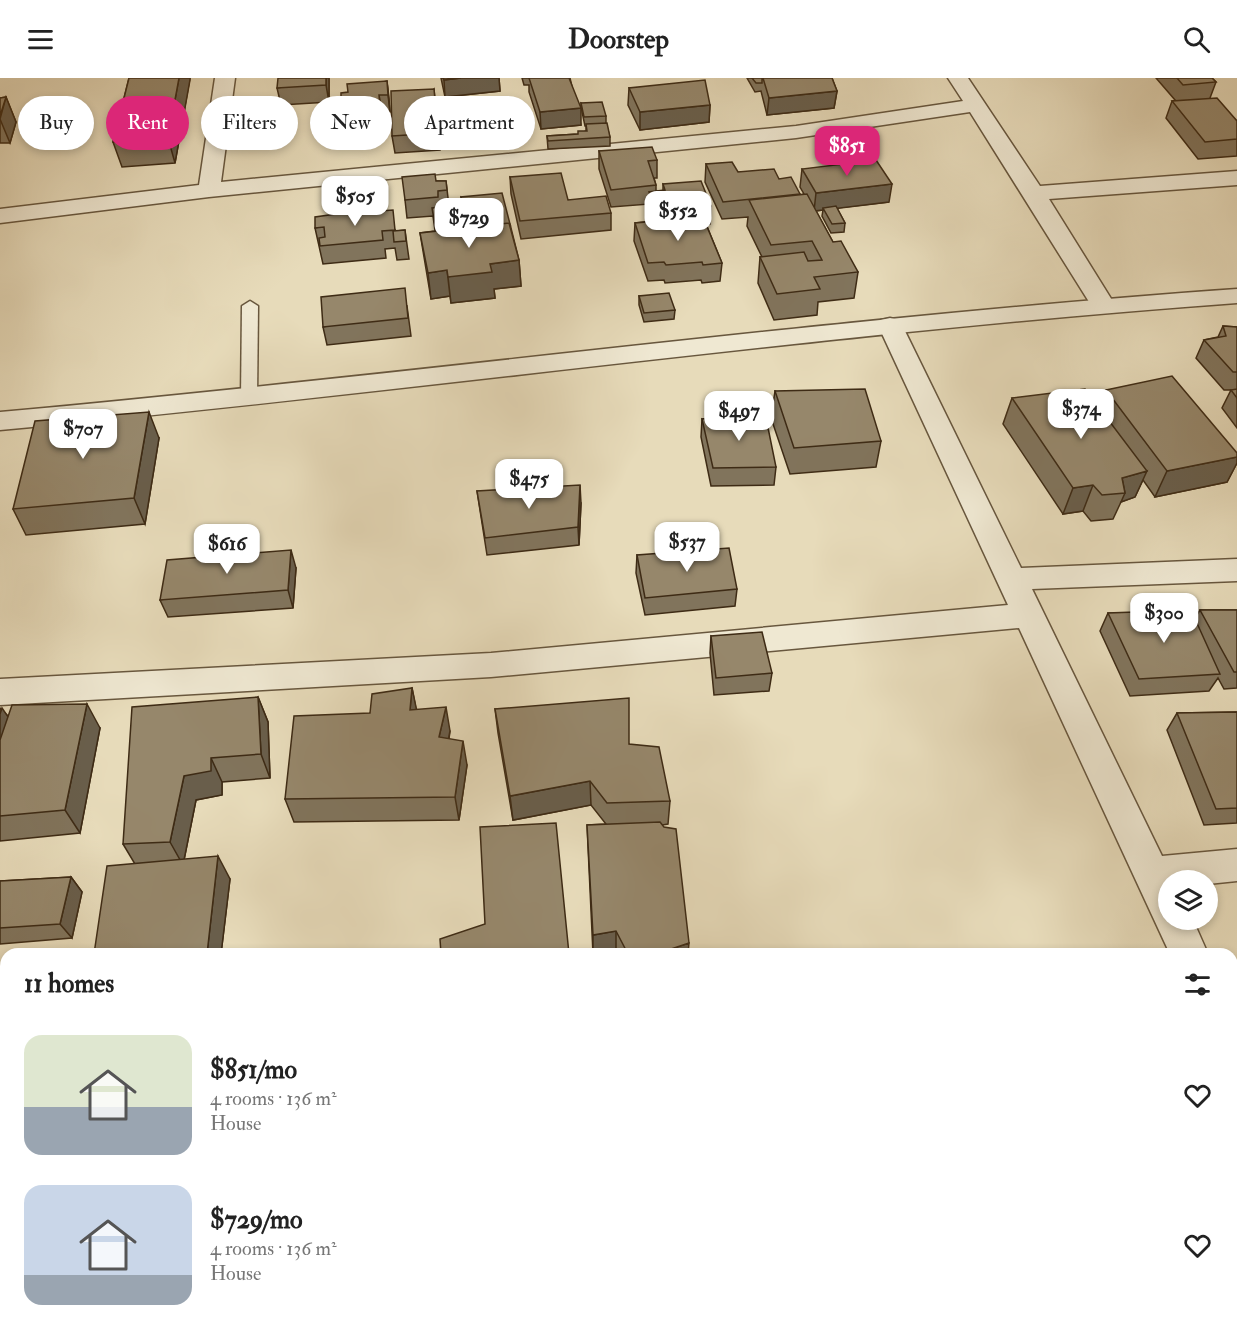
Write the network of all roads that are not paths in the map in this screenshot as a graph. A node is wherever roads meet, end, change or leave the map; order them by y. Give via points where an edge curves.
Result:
1 (225, 78) edge
2 (958, 78) edge
3 (974, 105) junction
4 (1237, 178) edge
5 (209, 190) junction
6 (1034, 193) junction
7 (0, 216) edge
8 (1237, 296) edge
9 (1103, 304) junction
10 (250, 306) dead end
11 (890, 325) junction
12 (249, 398) junction
13 (0, 422) edge
14 (1237, 570) edge
15 (1013, 579) junction
16 (1029, 615) junction
17 (0, 692) edge
18 (1237, 865) edge
19 (1154, 873) junction
20 (1158, 883) edge
21 (1178, 930) edge
22 (1186, 948) edge

1 - 5 street
2 - 3 street
3 - 5 street via 796,132
3 - 6 street
4 - 6 street
5 - 7 street
6 - 9 street
8 - 9 street
9 - 11 street
10 - 12 lane
11 - 12 street
11 - 15 street
12 - 13 street
14 - 15 street
15 - 16 street
16 - 17 street via 491,665
16 - 19 street
18 - 19 street
19 - 20 street
21 - 22 street

